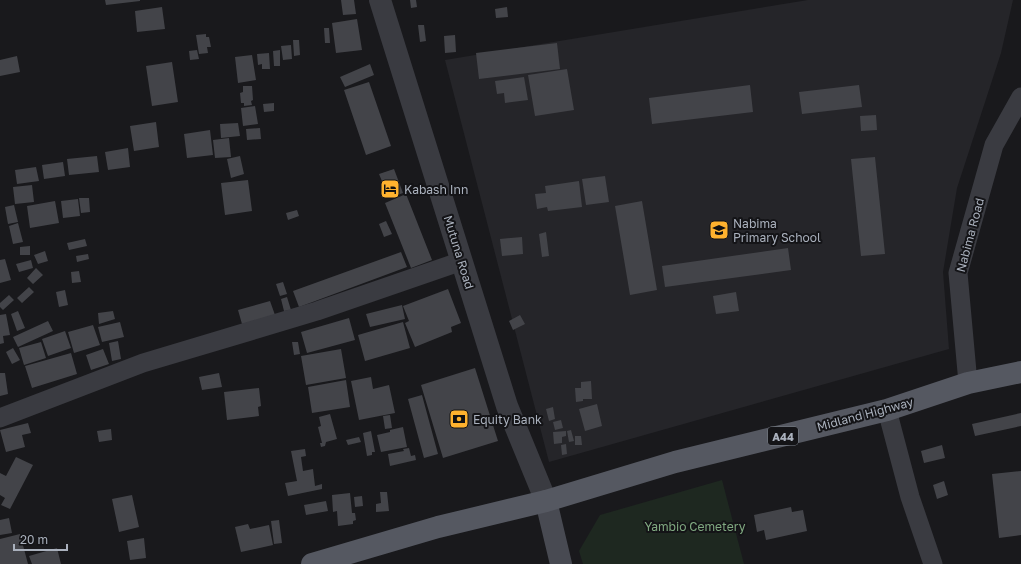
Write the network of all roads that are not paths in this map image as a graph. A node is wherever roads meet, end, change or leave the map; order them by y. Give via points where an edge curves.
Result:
1 (380, 0) edge
2 (1021, 97) edge
3 (462, 261) junction
4 (1021, 372) edge
5 (968, 383) junction
6 (887, 410) junction
7 (0, 418) edge
8 (546, 502) junction
9 (312, 564) edge
10 (561, 564) edge
11 (932, 564) edge

1 - 3 street, Mutuna Road
2 - 5 street, Nabima Road via 994,145 958,272
3 - 7 street via 317,311 143,363
3 - 8 street, Mutuna Road via 507,406
4 - 5 main road, Midland Highway / A44
5 - 6 main road, Midland Highway / A44
6 - 8 main road, Midland Highway / A44 via 675,462
6 - 11 street via 910,497
8 - 9 main road, Midland Highway via 438,527
8 - 10 main road

